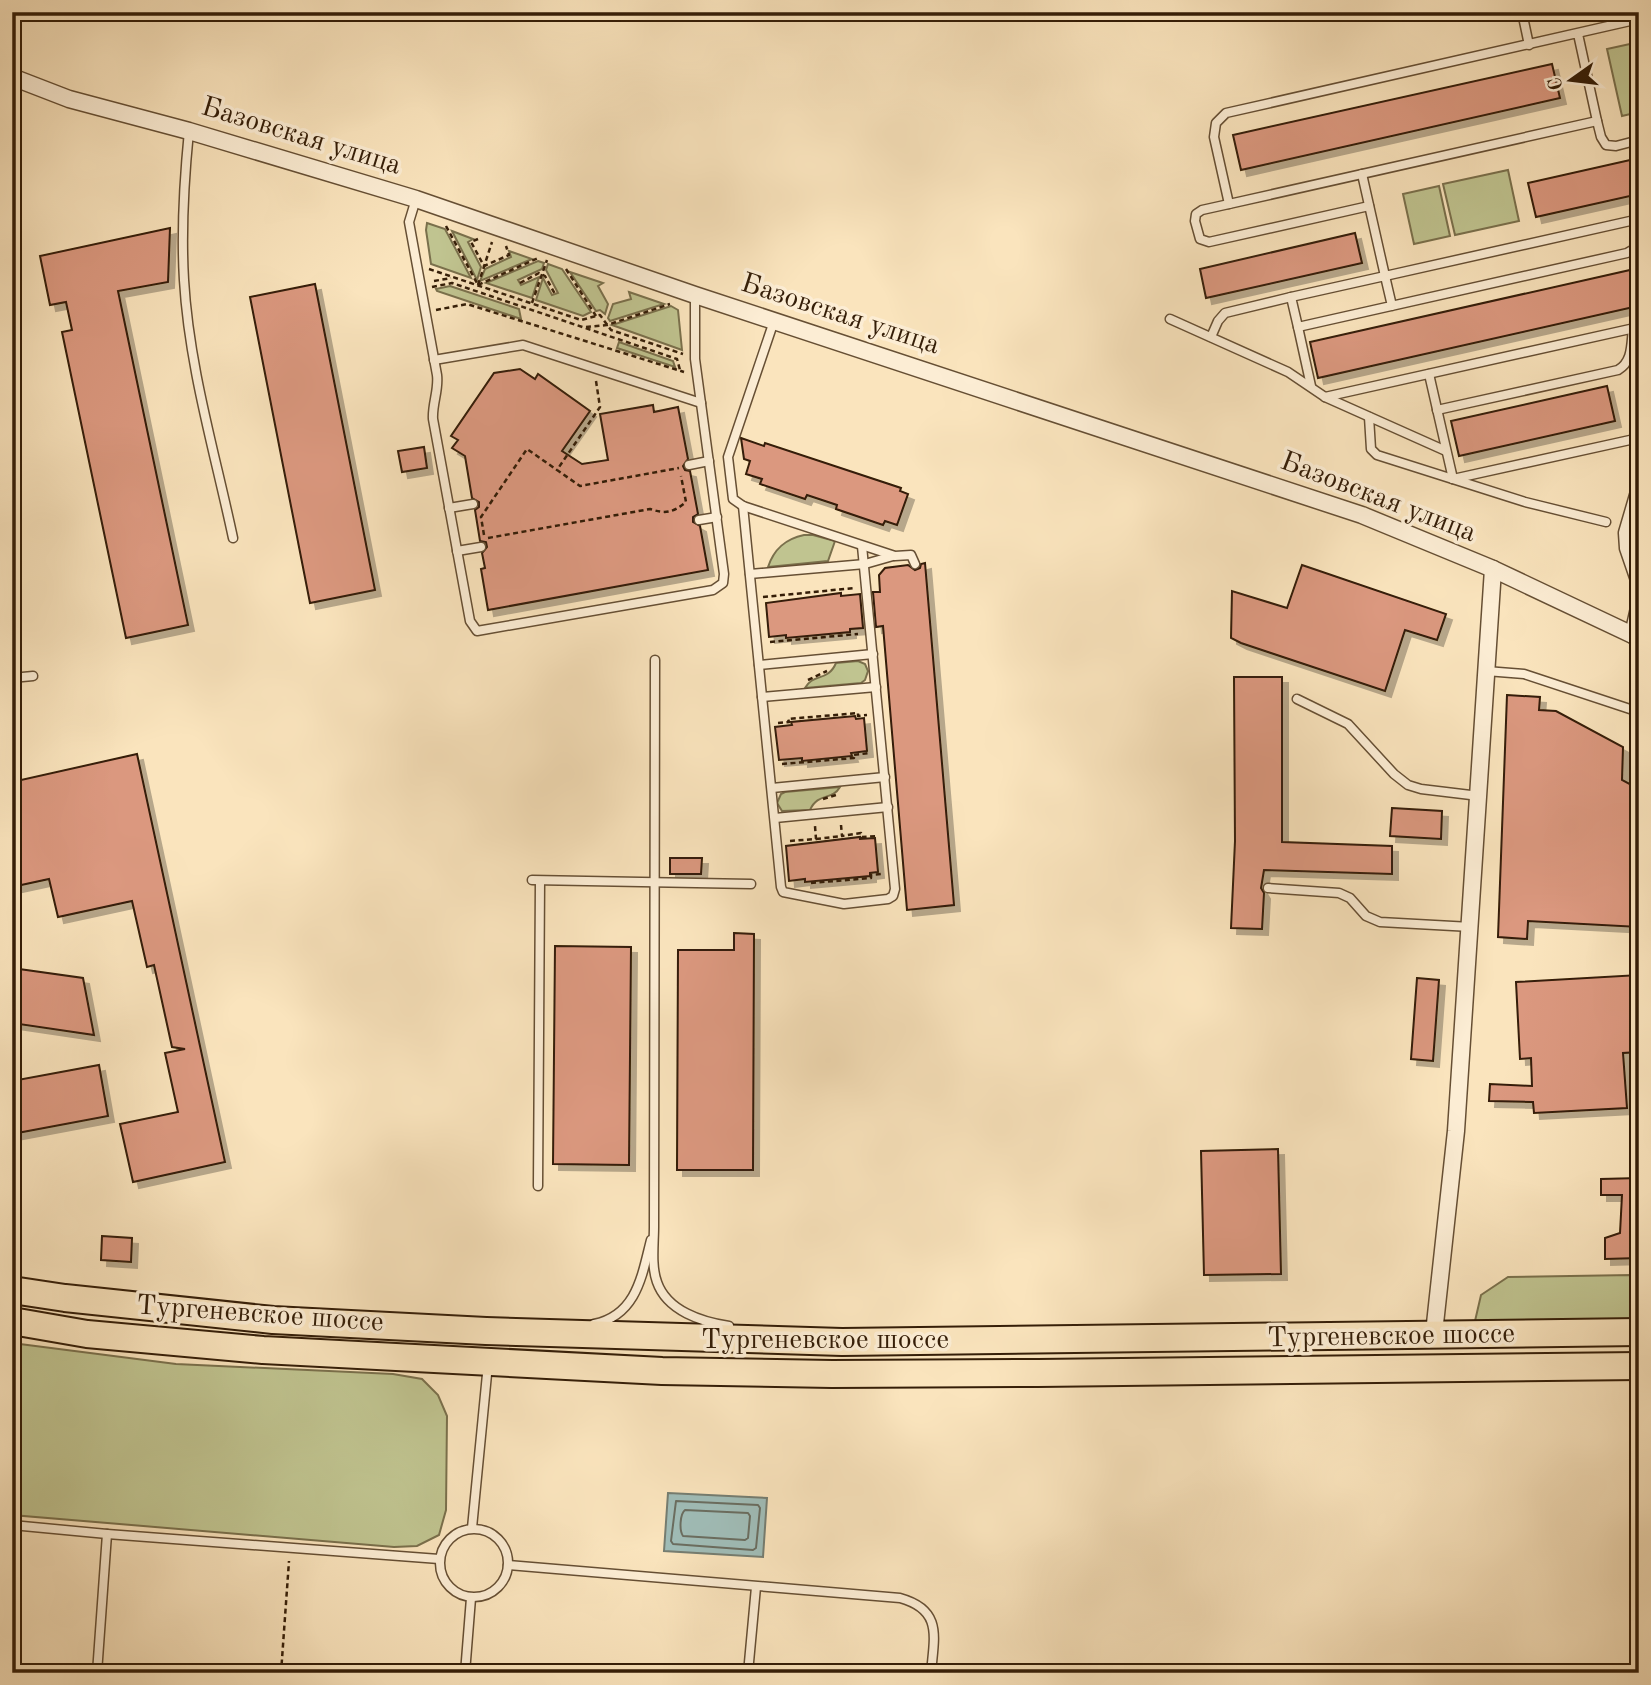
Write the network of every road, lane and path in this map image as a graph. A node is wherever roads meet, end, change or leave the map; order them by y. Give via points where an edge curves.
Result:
1 (1522, 12) edge
2 (1639, 19) edge
3 (1578, 34) junction
4 (1529, 45) junction
5 (12, 77) edge
6 (1597, 121) junction
7 (189, 131) junction
8 (1639, 140) edge
9 (1362, 174) junction
10 (416, 199) junction
11 (1229, 204) junction
12 (1369, 206) junction
13 (1639, 219) edge
14 (446, 226) dead end
15 (480, 237) dead end
16 (492, 242) dead end
17 (506, 246) dead end
18 (1639, 246) edge
19 (540, 257) dead end
20 (547, 260) dead end
21 (484, 265) junction
22 (563, 265) dead end
23 (429, 269) dead end
24 (542, 274) junction
25 (1385, 276) junction
26 (455, 277) junction
27 (433, 281) dead end
28 (520, 283) dead end
29 (478, 285) junction
30 (432, 288) dead end
31 (555, 294) dead end
32 (695, 295) junction
33 (1291, 297) junction
34 (532, 303) junction
35 (674, 303) dead end
36 (1392, 306) junction
37 (436, 310) dead end
38 (596, 316) junction
39 (1170, 319) dead end
40 (774, 321) junction
41 (607, 324) junction
42 (1297, 327) junction
43 (585, 328) junction
44 (1636, 328) edge
45 (1211, 337) junction
46 (683, 354) dead end
47 (435, 360) junction
48 (593, 367) junction
49 (680, 371) junction
50 (1429, 374) junction
51 (698, 377) junction
52 (1311, 386) junction
53 (1325, 397) junction
54 (701, 402) junction
55 (1437, 410) junction
56 (1369, 417) junction
57 (1639, 438) edge
58 (1446, 451) junction
59 (709, 461) junction
60 (689, 465) dead end
61 (557, 470) junction
62 (1452, 479) junction
63 (1638, 496) edge
64 (473, 504) dead end
65 (743, 506) junction
66 (449, 508) junction
67 (717, 517) junction
68 (699, 520) dead end
69 (1606, 522) dead end
70 (233, 538) dead end
71 (862, 546) junction
72 (481, 547) dead end
73 (457, 551) junction
74 (895, 556) junction
75 (865, 564) junction
76 (915, 564) dead end
77 (1493, 569) junction
78 (750, 574) junction
79 (857, 580) dead end
80 (1639, 580) edge
81 (759, 593) dead end
82 (1639, 608) edge
83 (1636, 636) edge
84 (862, 638) dead end
85 (764, 643) dead end
86 (873, 654) junction
87 (831, 658) junction
88 (655, 660) dead end
89 (759, 665) junction
90 (1486, 671) junction
91 (33, 676) dead end
92 (12, 678) edge
93 (876, 687) junction
94 (802, 694) junction
95 (762, 697) junction
96 (1297, 699) dead end
97 (869, 706) dead end
98 (1639, 714) edge
99 (771, 723) dead end
100 (1637, 731) edge
101 (1639, 758) edge
102 (827, 761) junction
103 (874, 761) dead end
104 (776, 765) dead end
105 (885, 777) junction
106 (842, 781) junction
107 (772, 788) junction
108 (1479, 796) junction
109 (888, 807) junction
110 (813, 814) junction
111 (775, 818) junction
112 (840, 820) dead end
113 (881, 835) dead end
114 (842, 836) junction
115 (816, 839) junction
116 (783, 841) dead end
117 (654, 882) junction
118 (886, 882) dead end
119 (751, 884) dead end
120 (804, 884) dead end
121 (1268, 888) dead end
122 (1471, 928) junction
123 (538, 1186) dead end
124 (653, 1227) junction
125 (12, 1290) edge
126 (12, 1321) edge
127 (735, 1327) dead end
128 (746, 1329) dead end
129 (532, 1332) junction
130 (1639, 1332) edge
131 (1434, 1333) junction
132 (842, 1342) junction
133 (488, 1360) junction
134 (1639, 1366) edge
135 (12, 1525) edge
136 (472, 1528) junction
137 (107, 1534) junction
138 (290, 1548) junction
139 (439, 1559) junction
140 (508, 1565) junction
141 (756, 1587) junction
142 (471, 1598) junction
143 (97, 1673) edge
144 (281, 1673) edge
145 (465, 1673) edge
146 (748, 1673) edge
147 (931, 1673) edge

1 - 4 lane
2 - 3 lane
3 - 4 lane
3 - 6 lane
4 - 11 lane via 1226,113 1216,123 1214,137
5 - 7 street, Базовская улица via 69,99
6 - 8 lane via 1606,145
6 - 9 lane
7 - 10 street, Базовская улица
7 - 70 lane via 182,202 184,282 193,355
9 - 11 lane
9 - 12 lane
10 - 32 street, Базовская улица
10 - 47 lane via 410,222
11 - 12 lane via 1196,214 1200,239 1209,242
12 - 25 lane
13 - 25 lane
14 - 29 path
15 - 21 path via 471,242
16 - 21 path
17 - 21 path via 509,255
18 - 36 lane via 1627,253
19 - 29 path
20 - 24 path
21 - 29 path
22 - 38 path
23 - 26 path
24 - 28 path
24 - 31 path
24 - 34 path
25 - 33 lane
25 - 36 lane
26 - 27 path
26 - 29 path
29 - 34 path
30 - 43 path via 452,283
32 - 40 street, Базовская улица
32 - 51 lane
33 - 42 lane
33 - 45 lane via 1225,313
34 - 38 path via 581,320
35 - 41 path
36 - 42 lane
37 - 49 path via 467,304
38 - 41 path
39 - 45 lane
40 - 65 lane via 728,457 733,499
40 - 77 street, Базовская улица via 1362,515
41 - 43 path
41 - 46 path via 611,330
42 - 52 lane
43 - 49 path via 677,359
44 - 50 lane
44 - 55 lane via 1630,358 1618,369
45 - 52 lane
47 - 48 lane via 523,345
47 - 66 lane via 438,385 432,409
48 - 54 lane
48 - 61 path via 600,407
49 - 51 path
50 - 53 lane
50 - 55 lane
51 - 54 lane
52 - 53 lane
53 - 56 lane
54 - 59 lane
55 - 58 lane
56 - 58 lane
56 - 62 lane via 1374,454
57 - 62 lane
58 - 62 lane
59 - 60 lane
59 - 67 lane
61 - 61 path via 580,486 680,468 686,502 676,511 650,509 485,538 481,517 527,449
62 - 69 lane
63 - 80 street via 1627,533
64 - 66 lane
65 - 71 lane
65 - 78 lane
66 - 73 lane
67 - 68 lane
67 - 73 lane via 724,574 720,587 483,632 470,621
71 - 74 lane
71 - 75 lane
72 - 73 lane
74 - 75 lane
74 - 76 lane via 911,555
75 - 78 lane
75 - 86 lane
77 - 83 street, Базовская улица
77 - 90 street
78 - 89 lane
79 - 81 path via 857,588 759,597
82 - 83 street
84 - 85 path via 862,634
86 - 87 lane
86 - 93 lane
87 - 89 lane
87 - 94 path via 830,668 807,681
88 - 117 lane
89 - 95 lane
90 - 98 lane via 1524,674
90 - 108 street
91 - 92 lane
93 - 94 lane
93 - 105 lane
94 - 95 lane
95 - 107 lane
96 - 108 lane via 1348,723 1408,785
97 - 99 path via 869,715
98 - 100 lane
100 - 101 lane
102 - 103 path via 873,753
102 - 104 path
102 - 106 path via 828,775 841,774
105 - 106 lane
105 - 109 lane
106 - 107 lane
106 - 110 path via 838,794 820,801
107 - 111 lane
108 - 122 street
109 - 110 lane
109 - 111 lane via 893,896 844,904 783,892
110 - 111 lane
110 - 115 path
112 - 114 path
113 - 114 path
114 - 115 path
115 - 116 path
117 - 119 lane
117 - 123 lane via 536,881
117 - 124 lane
118 - 120 path via 885,873
121 - 122 lane via 1339,893 1380,922
122 - 131 street
124 - 127 lane via 656,1280 662,1293 691,1316
124 - 129 lane via 640,1284 618,1313 601,1323
125 - 129 highway, Тургеневское шоссе via 273,1320
126 - 133 highway, Тургеневское шоссе via 87,1334 263,1350
128 - 132 lane
129 - 132 highway, Тургеневское шоссе
130 - 131 highway, Тургеневское шоссе
131 - 132 highway, Тургеневское шоссе
133 - 134 highway, Тургеневское шоссе via 662,1371 832,1374
133 - 136 lane
135 - 137 lane
136 - 139 lane via 456,1533
136 - 140 lane via 491,1533 504,1546
137 - 138 lane
137 - 143 lane
138 - 139 lane
138 - 144 path
139 - 142 lane via 441,1576 452,1590
140 - 141 lane
140 - 142 lane via 503,1583 488,1595
141 - 146 lane
141 - 147 lane via 913,1602 926,1610 934,1623
142 - 145 lane

